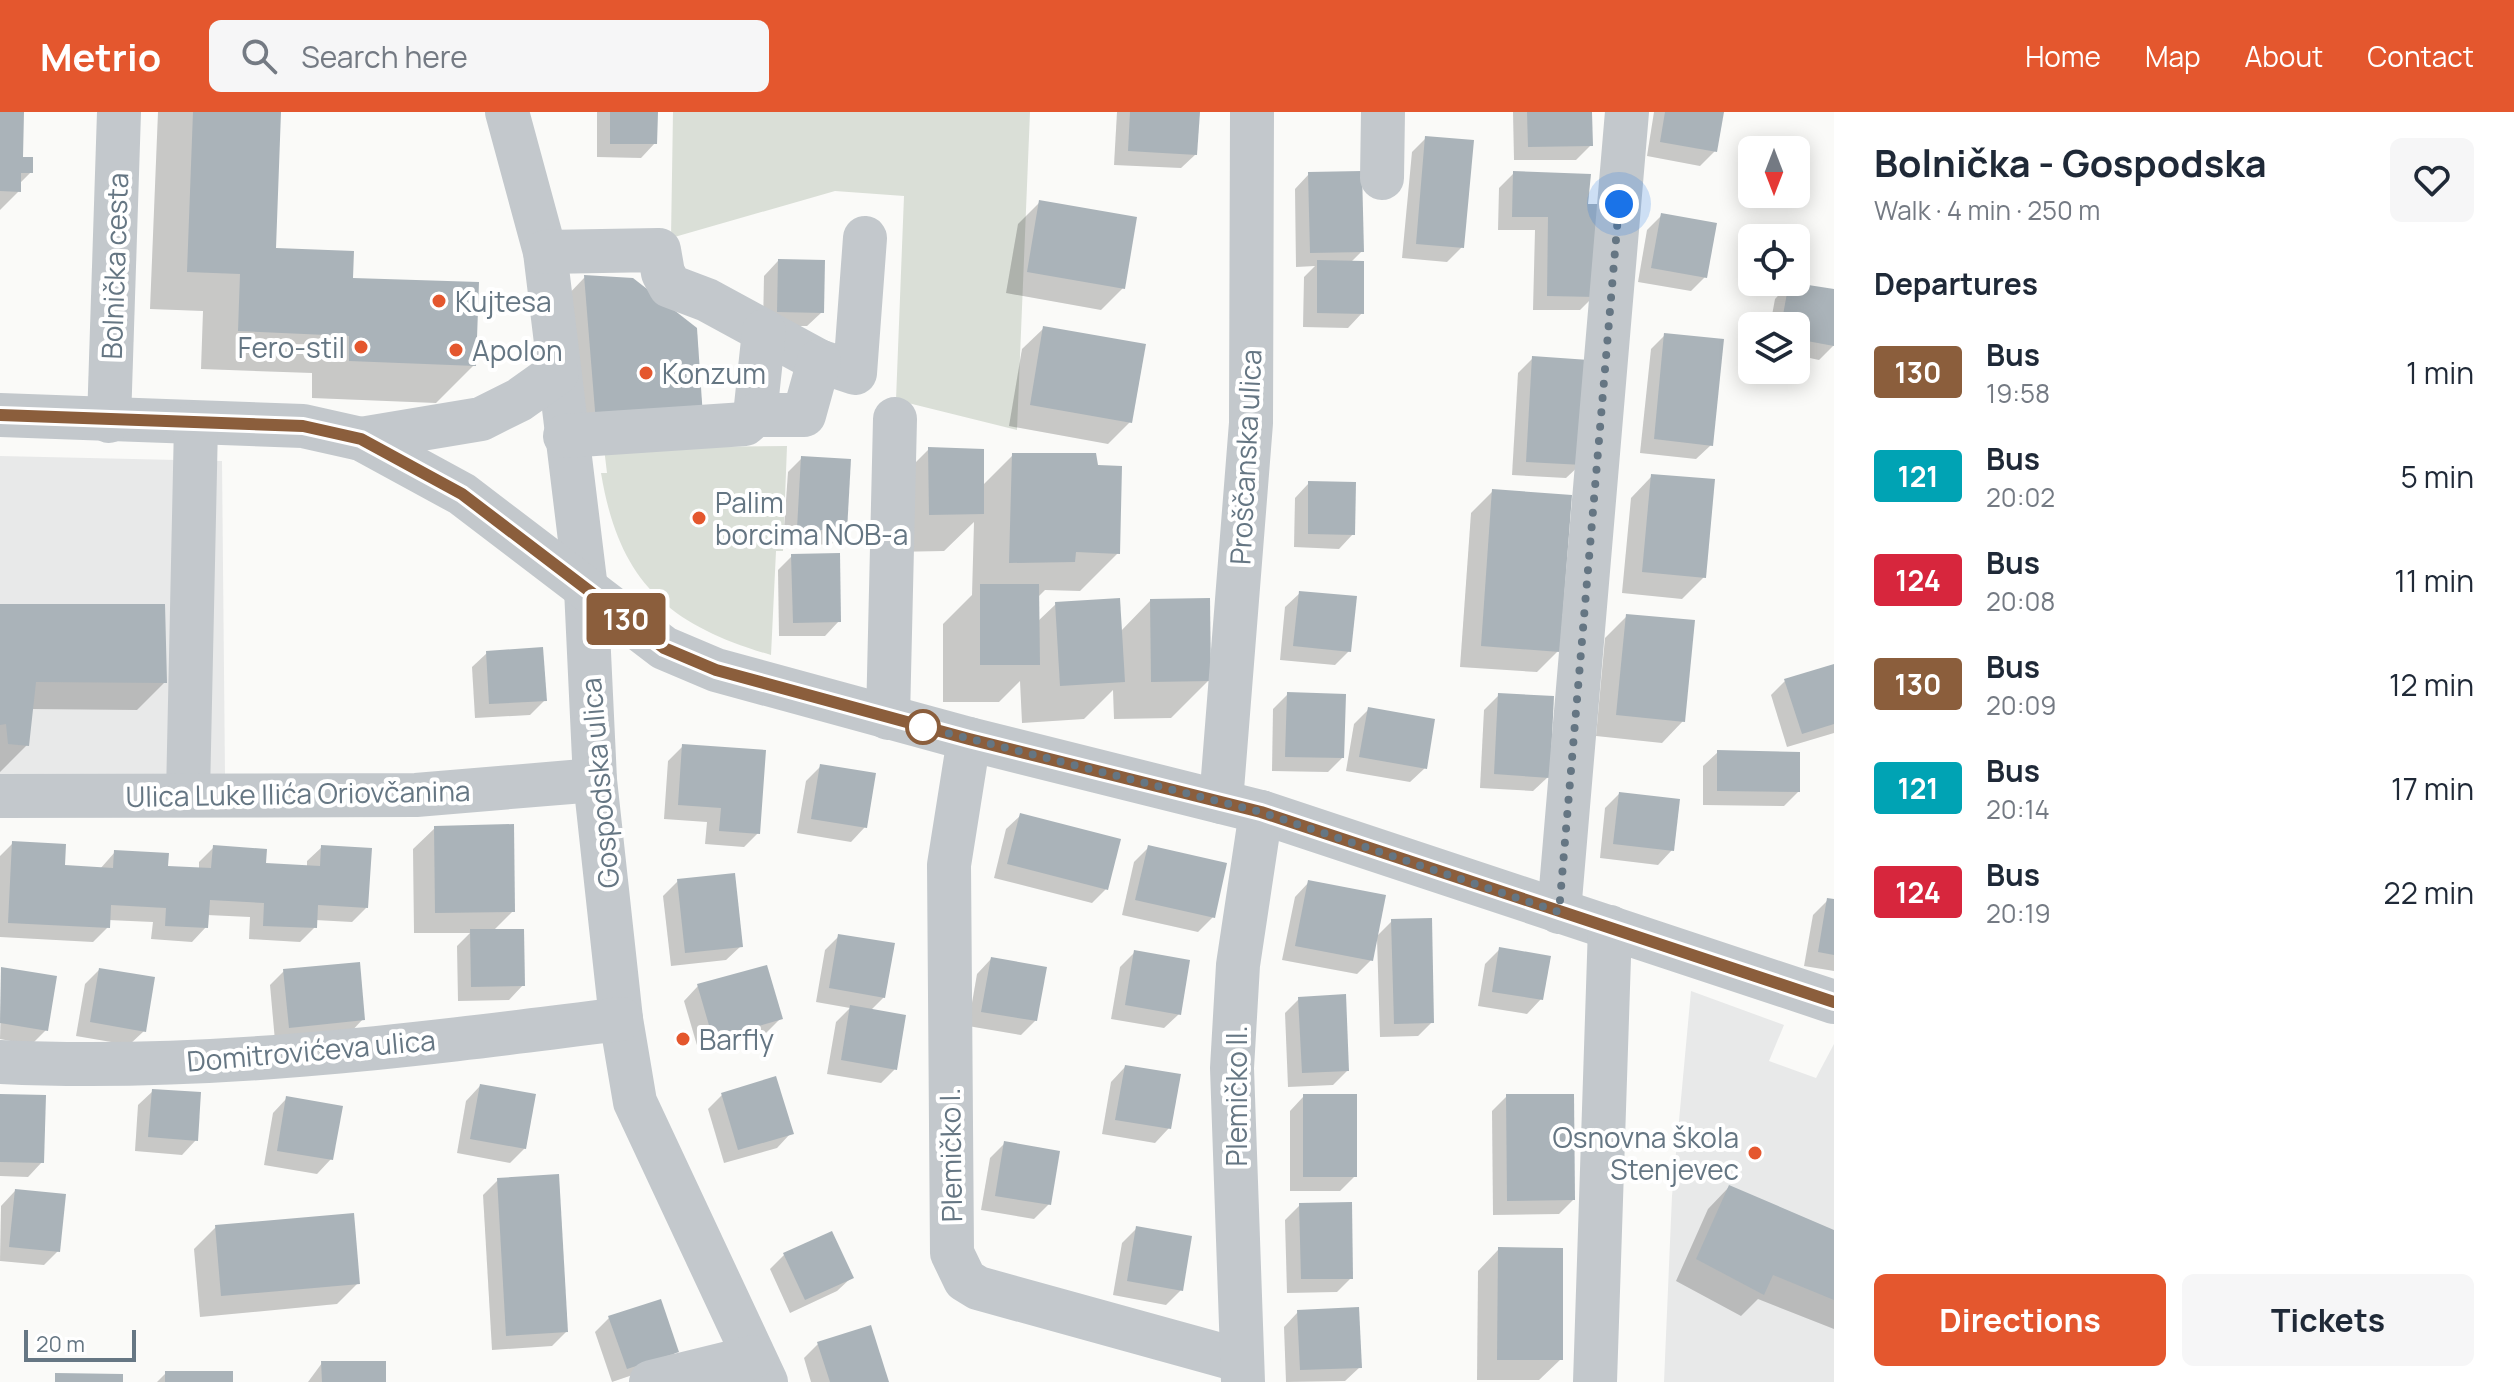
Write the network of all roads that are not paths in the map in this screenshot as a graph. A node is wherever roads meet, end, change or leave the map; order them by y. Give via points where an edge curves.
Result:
1 (119, 112) edge
2 (507, 112) edge
3 (1252, 112) edge
4 (1383, 112) edge
5 (1627, 112) edge
6 (1382, 178) dead end
7 (865, 238) dead end
8 (545, 252) junction
9 (764, 331) junction
10 (819, 361) junction
11 (557, 373) junction
12 (0, 415) edge
13 (755, 415) junction
14 (895, 419) dead end
15 (109, 421) junction
16 (196, 424) junction
17 (565, 436) junction
18 (361, 439) junction
19 (586, 589) junction
20 (888, 718) junction
21 (969, 739) junction
22 (595, 780) junction
23 (188, 795) junction
24 (0, 796) edge
25 (1241, 807) junction
26 (1559, 912) junction
27 (1610, 927) junction
28 (1834, 1002) edge
29 (621, 1019) junction
30 (0, 1062) edge
31 (759, 1370) edge
32 (1243, 1371) edge
33 (651, 1382) edge
34 (1595, 1382) edge

1 - 15 street, Bolnička cesta
2 - 8 street, Gospodska ulica
3 - 25 street, Proščanska ulica
4 - 6 street
5 - 26 street
7 - 10 street via 855,373
8 - 9 street via 659,250 670,286
8 - 11 street, Gospodska ulica
9 - 10 street
9 - 13 street
10 - 13 street via 804,415
11 - 17 street, Gospodska ulica
11 - 18 street via 481,419
12 - 15 street
13 - 17 street via 745,424
14 - 20 street
15 - 16 street
16 - 18 street via 303,426
16 - 23 street
17 - 19 street, Gospodska ulica
18 - 19 street via 462,494
19 - 20 street via 683,658
19 - 22 street, Gospodska ulica
20 - 21 street
21 - 25 street
21 - 32 street, Plemičko I. via 949,865 952,1253 965,1280 978,1288
22 - 23 street, Ulica Luke Ilića Oriovčanina via 416,795
22 - 29 street, Gospodska ulica
23 - 24 street, Ulica Luke Ilića Oriovčanina
25 - 26 street
25 - 32 street, Plemičko II. via 1232,1068
26 - 27 street
27 - 28 street
27 - 34 street
29 - 30 street, Domitrovićeva ulica via 259,1060
29 - 31 street, Gospodska ulica via 635,1102
31 - 33 street

